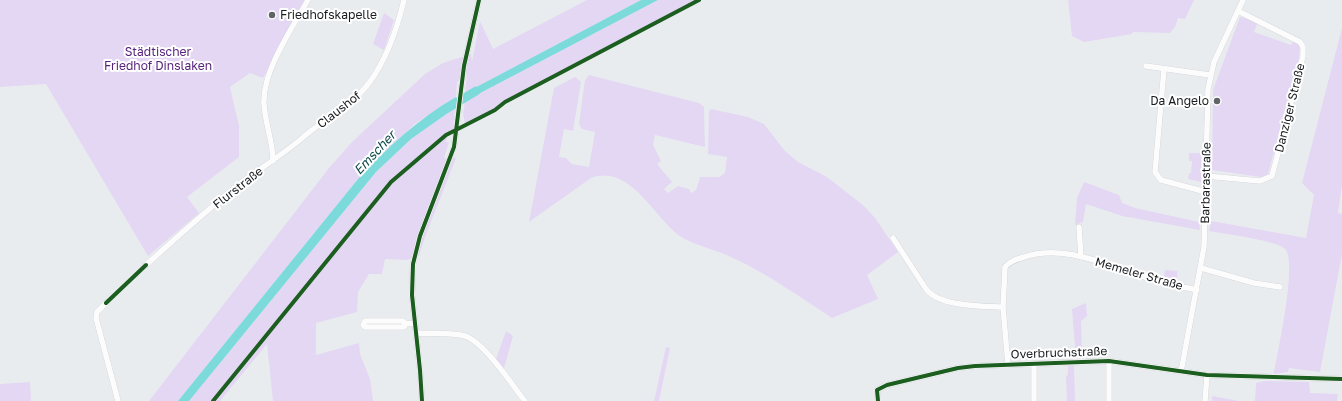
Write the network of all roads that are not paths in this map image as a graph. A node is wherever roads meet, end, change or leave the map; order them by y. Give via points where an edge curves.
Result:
1 (308, 0) edge
2 (404, 0) edge
3 (479, 0) edge
4 (1243, 0) edge
5 (1238, 11) junction
6 (1146, 66) dead end
7 (1164, 69) junction
8 (1210, 75) junction
9 (273, 162) junction
10 (1206, 176) junction
11 (1206, 192) junction
12 (1079, 227) dead end
13 (893, 238) dead end
14 (1081, 257) junction
15 (146, 265) dead end
16 (1201, 268) junction
17 (1280, 287) dead end
18 (1197, 290) junction
19 (106, 303) dead end
20 (1003, 306) junction
21 (415, 323) junction
22 (406, 324) junction
23 (416, 334) junction
24 (1109, 361) junction
25 (1034, 364) junction
26 (1008, 365) junction
27 (1181, 372) junction
28 (1207, 375) junction
29 (1342, 379) edge
30 (877, 396) edge
31 (118, 401) edge
32 (422, 401) edge
33 (525, 401) edge
34 (1034, 401) edge
35 (1109, 401) edge
36 (1205, 401) edge

1 - 9 street, Flurstraße via 265,84 264,103
2 - 9 street, Claushof via 395,33 383,61 369,83 352,102
3 - 21 street via 462,79 452,153 416,249 412,280
4 - 5 street, Barbarastraße
5 - 8 street, Barbarastraße
5 - 10 street, Danziger Straße via 1300,42 1303,56 1272,176 1260,181
6 - 7 street
7 - 8 street
7 - 11 street via 1154,172 1161,180
8 - 10 street, Barbarastraße
9 - 15 street, Flurstraße via 245,180
10 - 11 street, Barbarastraße
11 - 16 street, Barbarastraße
12 - 14 street, Memeler Straße
13 - 20 street via 932,295 970,306
14 - 18 street, Memeler Straße via 1158,282
14 - 20 street, Memeler Straße via 1052,252 1013,261 1006,267
16 - 17 street via 1254,283
16 - 18 street, Barbarastraße
18 - 27 street, Barbarastraße
19 - 31 street via 97,312 96,318
20 - 26 street, Memeler Straße
21 - 22 street
21 - 23 street
22 - 22 street via 403,321 365,321 363,325 365,327
23 - 32 street
23 - 33 street via 460,335 472,339
24 - 25 street, Overbruchstraße
24 - 27 street, Overbruchstraße
24 - 35 street
25 - 26 street, Overbruchstraße
25 - 34 street
26 - 30 street, Overbruchstraße via 952,369 887,385 880,388
27 - 28 street, Overbruchstraße
28 - 29 street, Overbruchstraße
28 - 36 street

